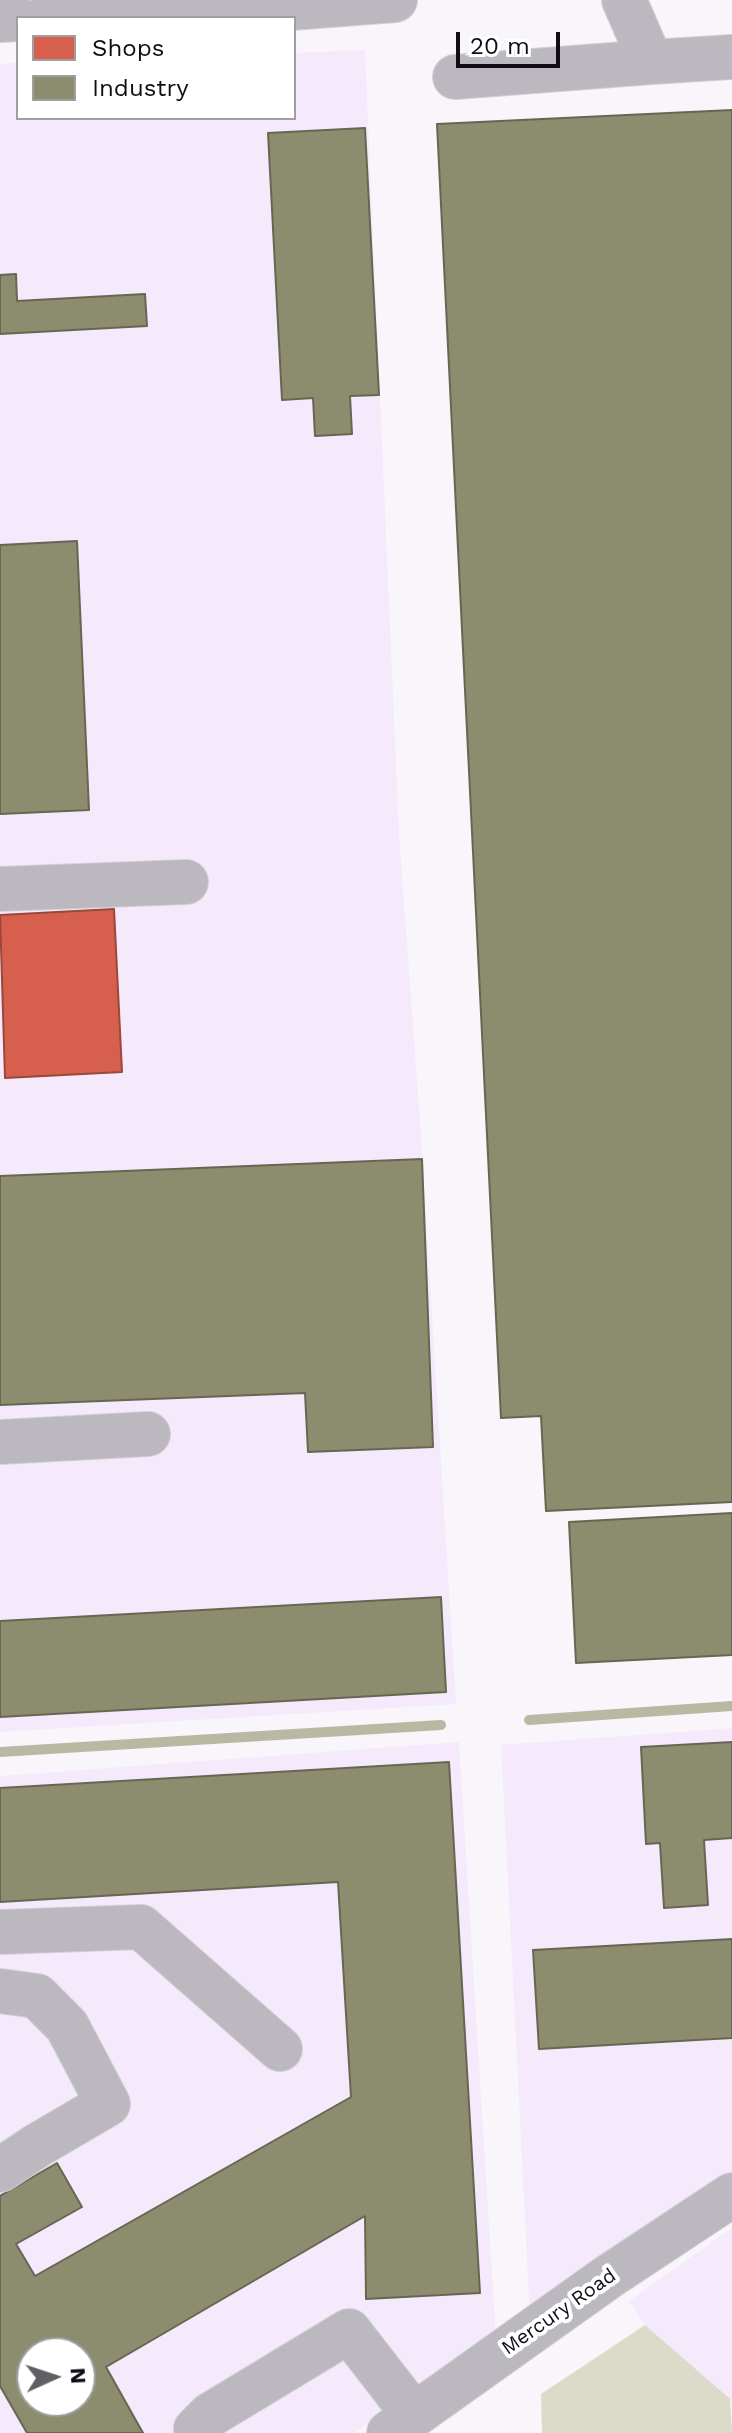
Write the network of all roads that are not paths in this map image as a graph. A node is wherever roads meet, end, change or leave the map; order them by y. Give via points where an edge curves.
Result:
1 (395, 0) edge
2 (624, 0) edge
3 (97, 16) edge
4 (732, 57) edge
5 (651, 62) junction
6 (455, 77) dead end
7 (186, 882) dead end
8 (0, 889) edge
9 (148, 1434) dead end
10 (0, 1442) edge
11 (0, 1932) edge
12 (0, 1991) edge
13 (280, 2049) dead end
14 (0, 2170) edge
15 (732, 2195) edge
16 (402, 2424) edge
17 (197, 2433) edge

1 - 3 street
2 - 5 street
4 - 5 street
5 - 6 street
7 - 8 street
9 - 10 street
11 - 13 street via 141,1927
12 - 14 street via 37,1996 67,2026 108,2104
15 - 16 street, Mercury Road
16 - 17 street via 349,2331 210,2415

